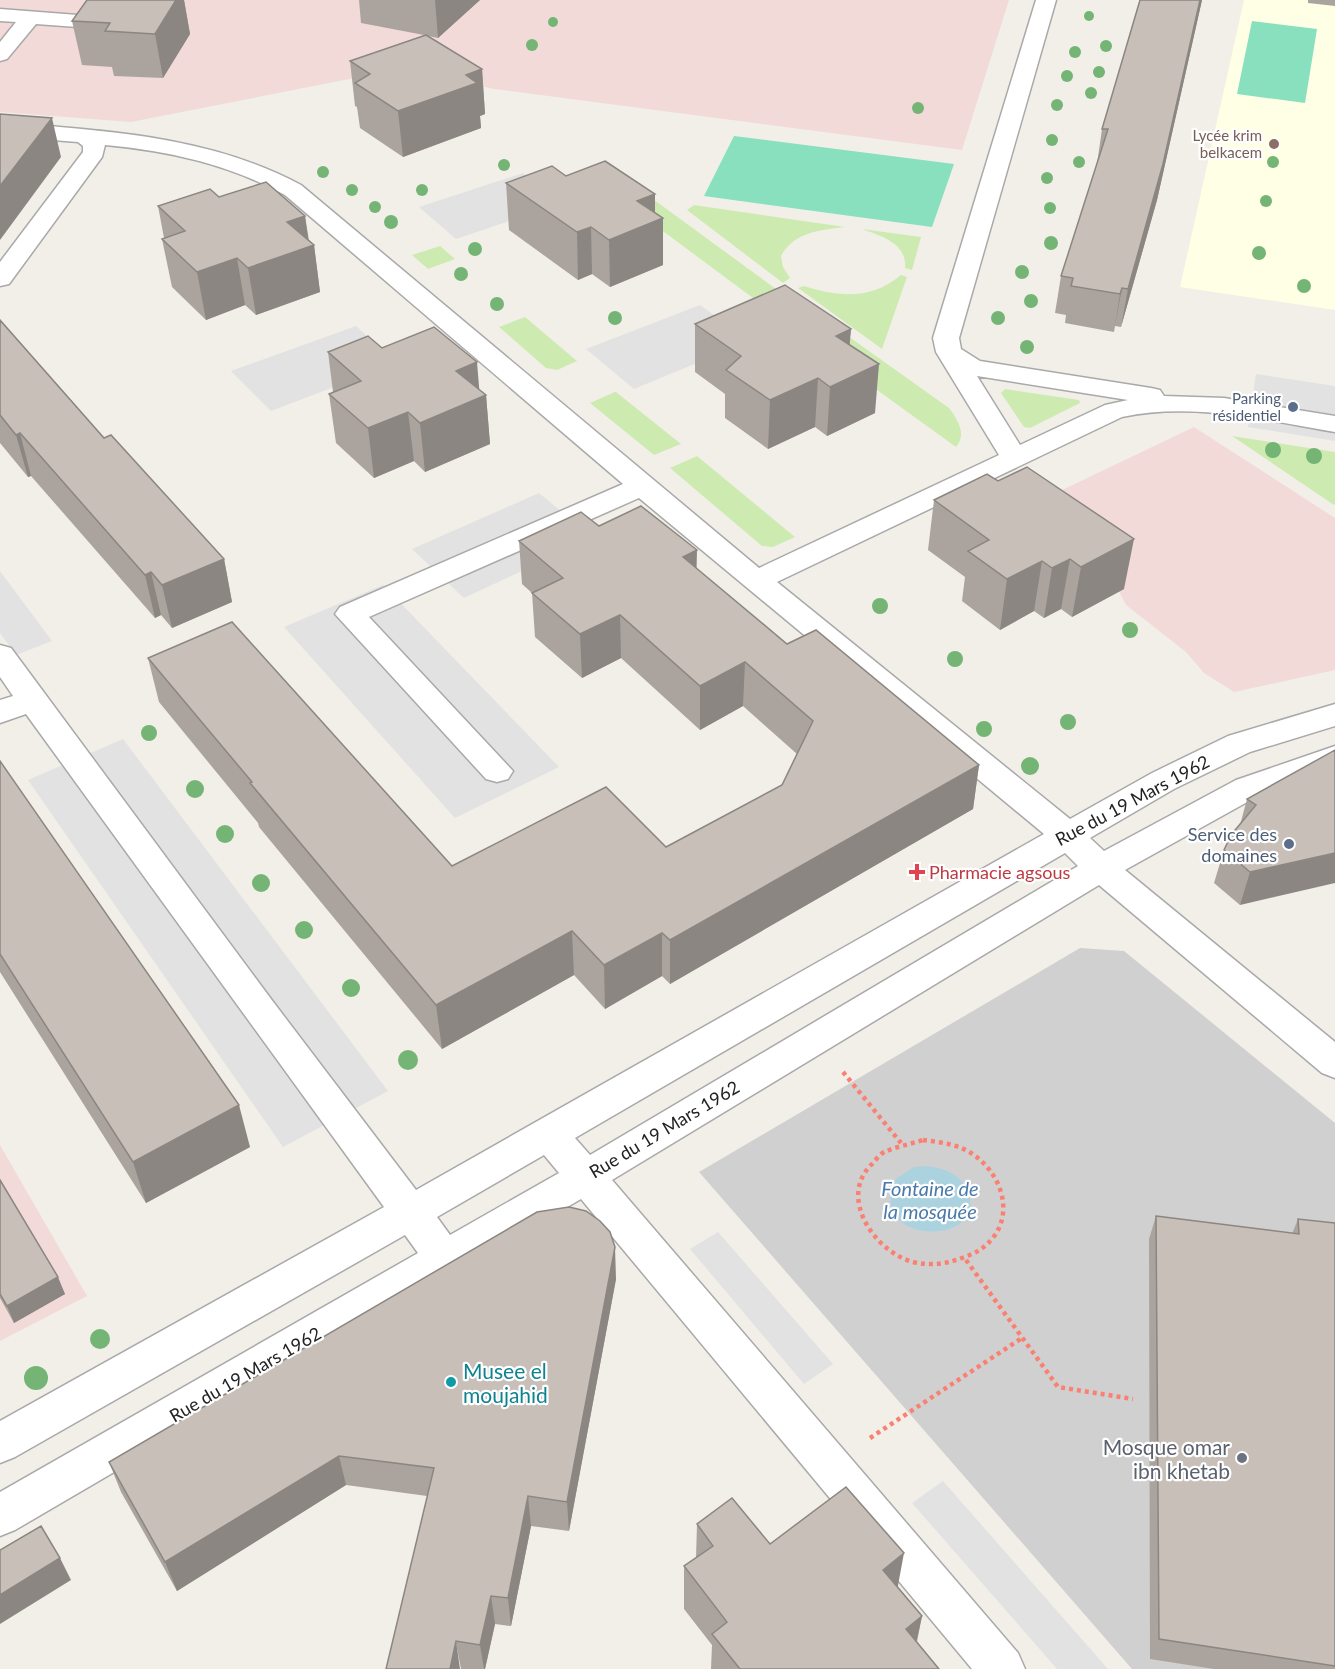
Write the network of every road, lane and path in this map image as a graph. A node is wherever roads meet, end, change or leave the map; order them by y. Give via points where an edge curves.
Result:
1 (1046, 0) edge
2 (0, 15) edge
3 (31, 17) junction
4 (91, 22) edge
5 (0, 55) edge
6 (0, 129) edge
7 (89, 144) junction
8 (0, 279) edge
9 (949, 352) junction
10 (1193, 402) junction
11 (1335, 424) edge
12 (1015, 458) junction
13 (642, 486) junction
14 (757, 580) junction
15 (0, 655) edge
16 (32, 700) junction
17 (0, 712) edge
18 (1335, 715) edge
19 (1335, 757) edge
20 (497, 771) dead end
21 (1066, 835) junction
22 (1101, 868) junction
23 (817, 1038) junction
24 (1335, 1063) edge
25 (549, 1134) junction
26 (901, 1143) junction
27 (585, 1177) junction
28 (410, 1213) junction
29 (445, 1258) junction
30 (966, 1260) junction
31 (1022, 1338) junction
32 (1134, 1400) dead end
33 (0, 1443) edge
34 (829, 1465) junction
35 (0, 1515) edge
36 (1002, 1669) edge

1 - 9 street via 946,338
2 - 3 street
3 - 4 street
3 - 5 street
6 - 7 street
7 - 8 street
7 - 13 street via 155,143 186,148 236,162 293,190
9 - 10 street via 973,368
9 - 12 street
10 - 11 street
10 - 12 street via 1141,403 1114,411
12 - 14 street
13 - 14 street
13 - 20 street via 350,614
14 - 21 street
15 - 16 street
16 - 17 street
16 - 28 street
18 - 21 street, Rue du 19 Mars 1962 via 1239,744
19 - 22 street, Rue du 19 Mars 1962 via 1247,788
21 - 22 street
21 - 25 street, Rue du 19 Mars 1962
22 - 23 street, Rue du 19 Mars 1962
22 - 24 street
23 - 26 path
23 - 27 street, Rue du 19 Mars 1962
25 - 27 street
25 - 28 street, Rue du 19 Mars 1962
26 - 30 path via 948,1143 971,1153 989,1168 1001,1187 1005,1209 1000,1230 986,1247
26 - 30 path via 880,1152 866,1166 858,1184 856,1204 863,1223 876,1241 895,1255 918,1263
27 - 29 street, Rue du 19 Mars 1962
27 - 34 street
28 - 29 street
28 - 33 street, Rue du 19 Mars 1962
29 - 35 street, Rue du 19 Mars 1962
30 - 31 path
31 - 32 path via 1058,1387
31 - 34 path
34 - 36 street

